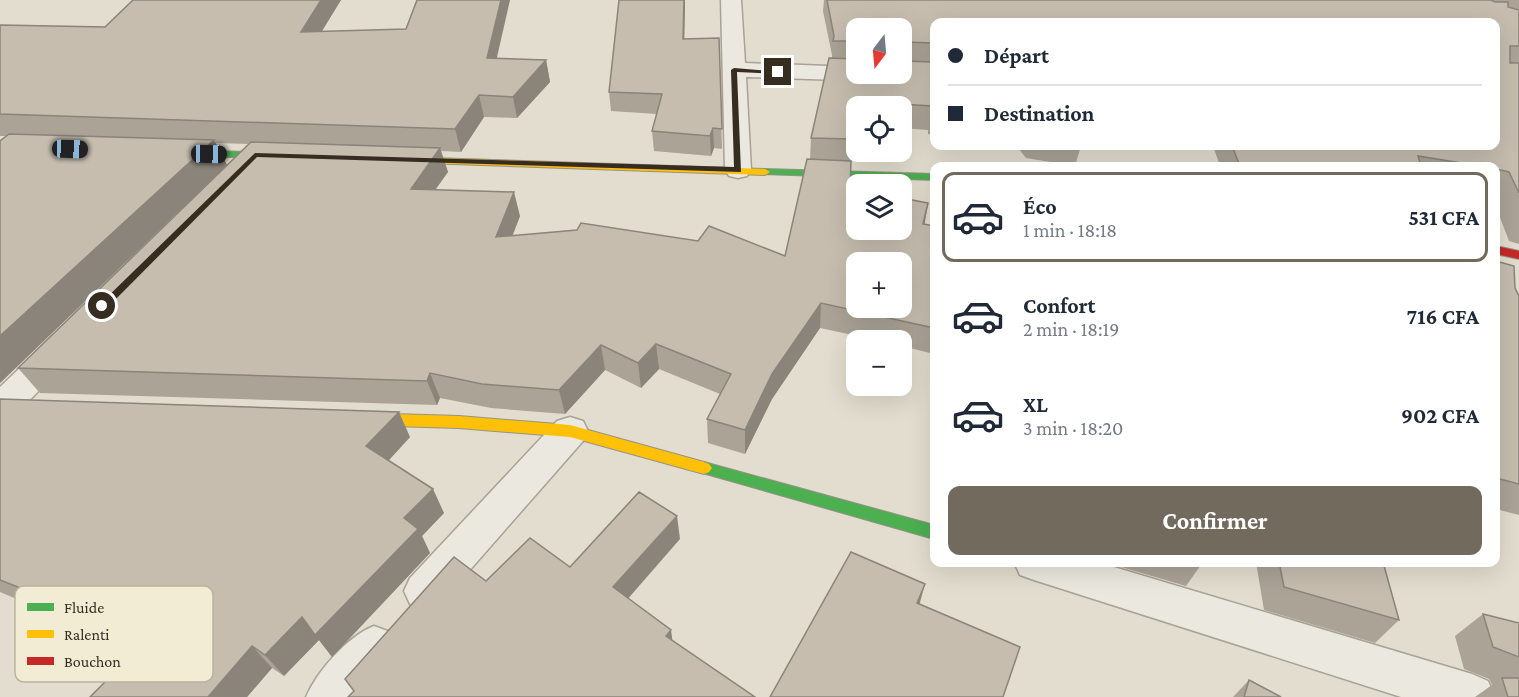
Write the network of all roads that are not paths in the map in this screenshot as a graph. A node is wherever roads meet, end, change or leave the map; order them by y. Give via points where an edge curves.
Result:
1 (731, 0) edge
2 (734, 70) junction
3 (930, 76) edge
4 (162, 152) edge
5 (255, 155) junction
6 (290, 156) edge
7 (385, 159) edge
8 (738, 170) junction
9 (930, 177) edge
10 (230, 180) edge
11 (1500, 251) edge
12 (1519, 255) edge
13 (77, 332) edge
14 (6, 408) edge
15 (340, 419) edge
16 (570, 431) junction
17 (930, 531) edge
18 (1050, 567) edge
19 (329, 697) edge
20 (1472, 697) edge

1 - 2 street
2 - 3 street
2 - 8 street
4 - 5 main road
5 - 6 main road
5 - 10 street
7 - 8 main road
8 - 9 main road
11 - 12 main road
13 - 14 street
15 - 16 main road via 459,422
16 - 17 main road
16 - 19 street
18 - 20 street

